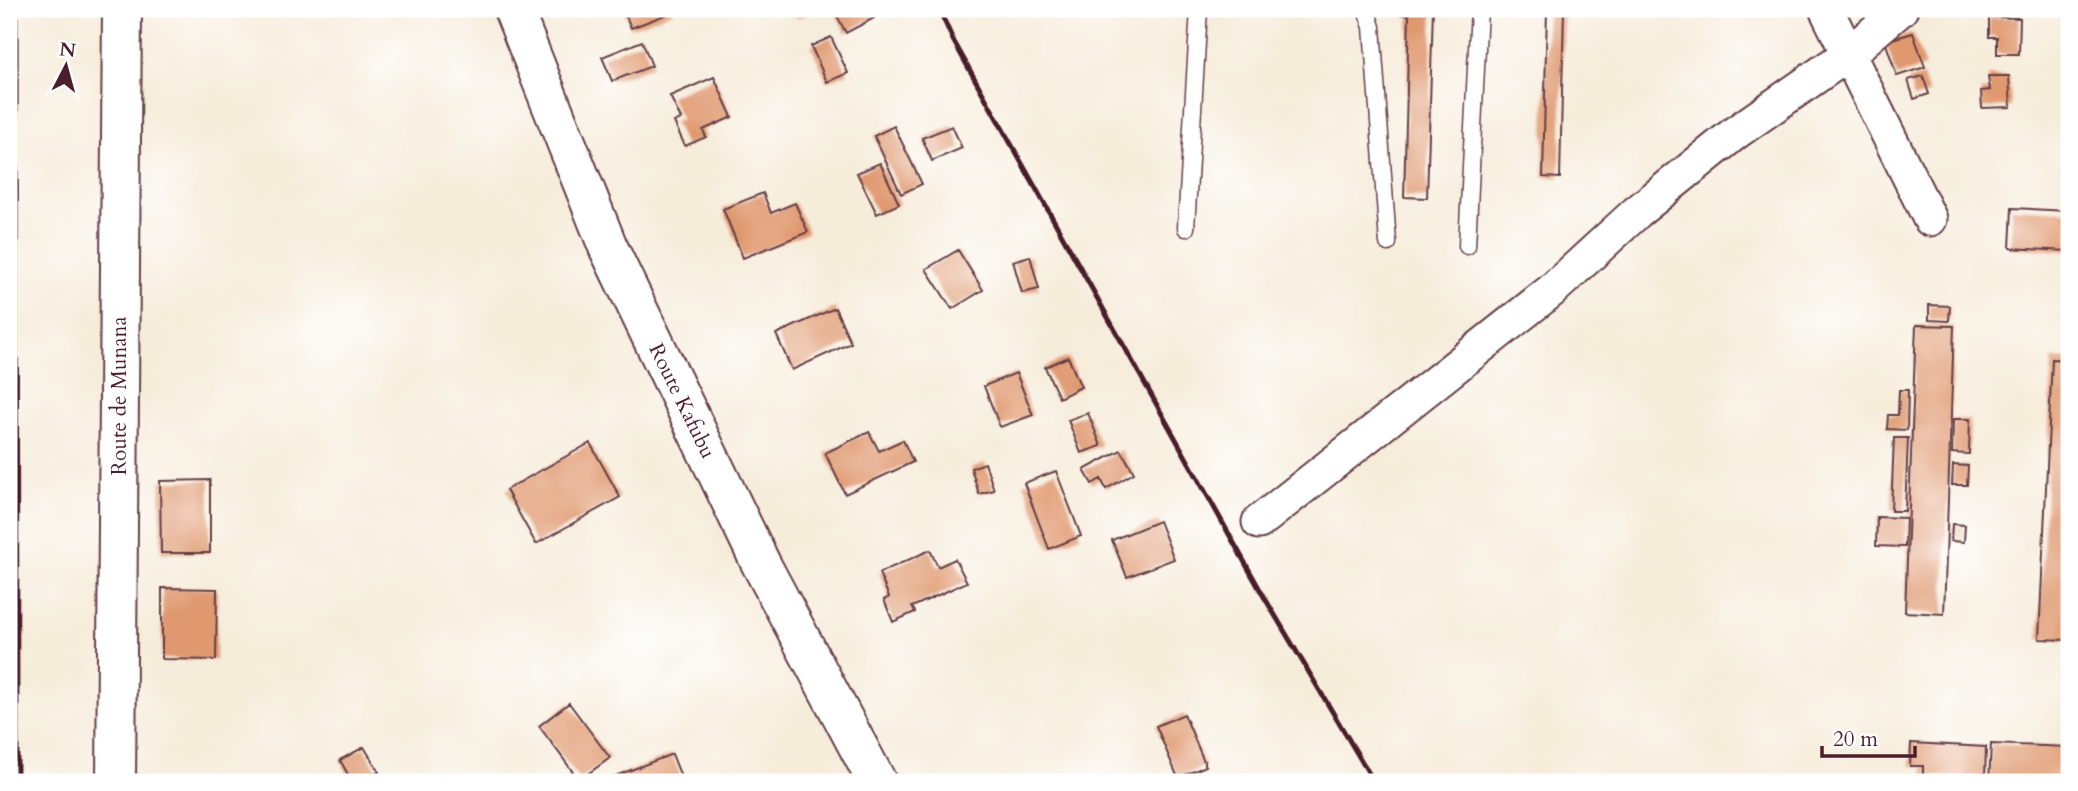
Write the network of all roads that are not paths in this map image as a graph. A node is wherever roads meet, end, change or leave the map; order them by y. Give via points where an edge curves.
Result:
1 (122, 9) edge
2 (513, 9) edge
3 (1199, 9) edge
4 (1366, 9) edge
5 (1479, 9) edge
6 (1826, 9) edge
7 (1901, 9) edge
8 (1847, 55) junction
9 (1930, 219) dead end
10 (1186, 228) dead end
11 (1388, 243) dead end
12 (1468, 246) dead end
13 (1259, 522) dead end
14 (116, 782) edge
15 (877, 782) edge

1 - 14 main road, Route de Munana
2 - 15 main road, Route Kafubu via 608,247 761,564
3 - 10 lane
4 - 11 lane via 1372,27
5 - 12 lane
6 - 8 street
7 - 8 street
8 - 9 street
8 - 13 street via 1735,133 1637,212 1551,291

